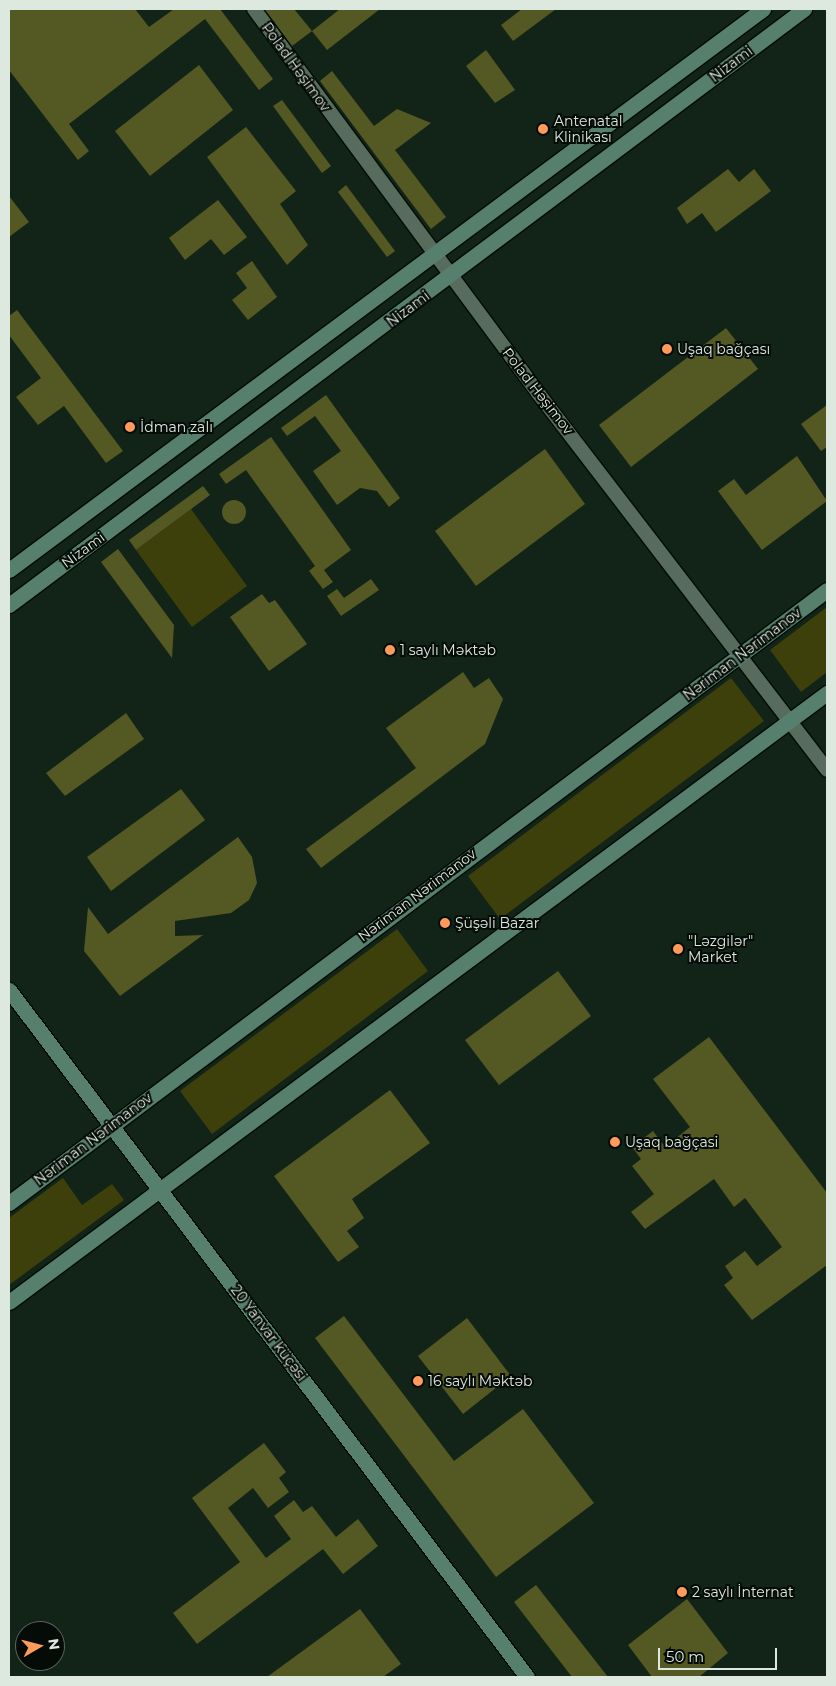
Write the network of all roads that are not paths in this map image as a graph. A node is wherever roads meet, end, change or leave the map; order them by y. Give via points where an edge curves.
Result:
1 (254, 9) edge
2 (763, 9) edge
3 (804, 9) edge
4 (436, 254) junction
5 (452, 277) junction
6 (9, 570) edge
7 (827, 590) edge
8 (9, 604) edge
9 (741, 656) junction
10 (827, 693) edge
11 (790, 721) junction
12 (827, 770) edge
13 (9, 990) edge
14 (112, 1125) junction
15 (160, 1190) junction
16 (9, 1203) edge
17 (9, 1302) edge
18 (527, 1677) edge

1 - 4 street, Polad Həşimov
2 - 4 street, Nizami
3 - 5 street, Nizami
4 - 5 street, Polad Həşimov
4 - 6 street, Nizami
5 - 8 street, Nizami
5 - 9 street, Polad Həşimov
7 - 9 street, Nəriman Nərimanov
9 - 11 street, Polad Həşimov
9 - 14 street, Nəriman Nərimanov
10 - 11 street
11 - 12 street, Polad Həşimov
11 - 15 street
13 - 14 street, 20 Yanvar küçəsi
14 - 15 street, 20 Yanvar küçəsi
14 - 16 street, Nəriman Nərimanov
15 - 17 street
15 - 18 street, 20 Yanvar küçəsi

